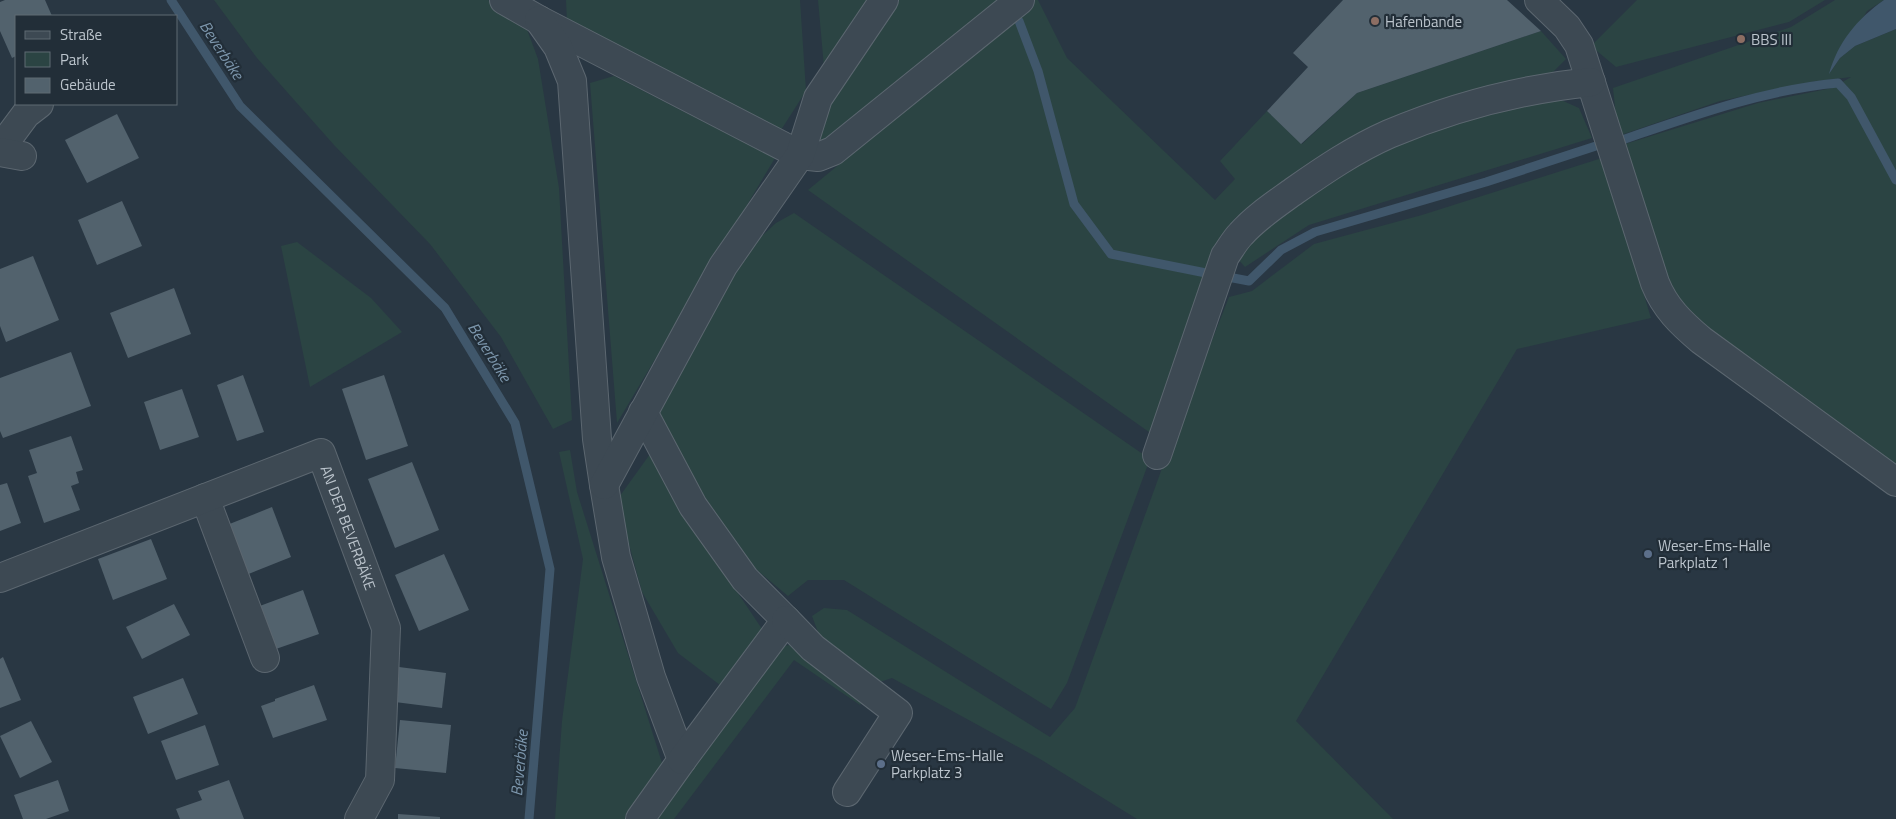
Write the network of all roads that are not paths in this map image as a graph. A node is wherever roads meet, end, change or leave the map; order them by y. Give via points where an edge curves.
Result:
1 (504, 0) edge
2 (884, 0) edge
3 (1020, 0) edge
4 (1539, 0) edge
5 (539, 20) junction
6 (1591, 82) junction
7 (38, 105) edge
8 (7, 152) edge
9 (800, 155) junction
10 (643, 412) junction
11 (1157, 455) dead end
12 (1896, 482) edge
13 (604, 485) junction
14 (205, 498) junction
15 (0, 578) edge
16 (786, 620) junction
17 (265, 658) dead end
18 (682, 760) junction
19 (847, 792) dead end
20 (359, 819) edge
21 (640, 819) edge

1 - 5 street
2 - 9 street via 818,98
3 - 9 street via 832,150 818,157
4 - 6 street via 1567,27 1580,45
5 - 9 street
5 - 13 street via 558,47 572,81 597,439
6 - 11 street via 1492,100 1389,134 1332,165 1263,214 1240,234 1225,256
6 - 12 street via 1656,283 1672,314 1701,340
7 - 8 street via 26,114
9 - 10 street via 723,266
10 - 13 street
10 - 16 street via 693,506 745,579
13 - 18 street via 616,557 650,677
14 - 15 street, AN DER BEVERBÄKE
14 - 17 street
14 - 20 street, AN DER BEVERBÄKE via 321,453 386,628 380,780
16 - 18 street
16 - 19 street via 813,648 898,712
18 - 21 street

